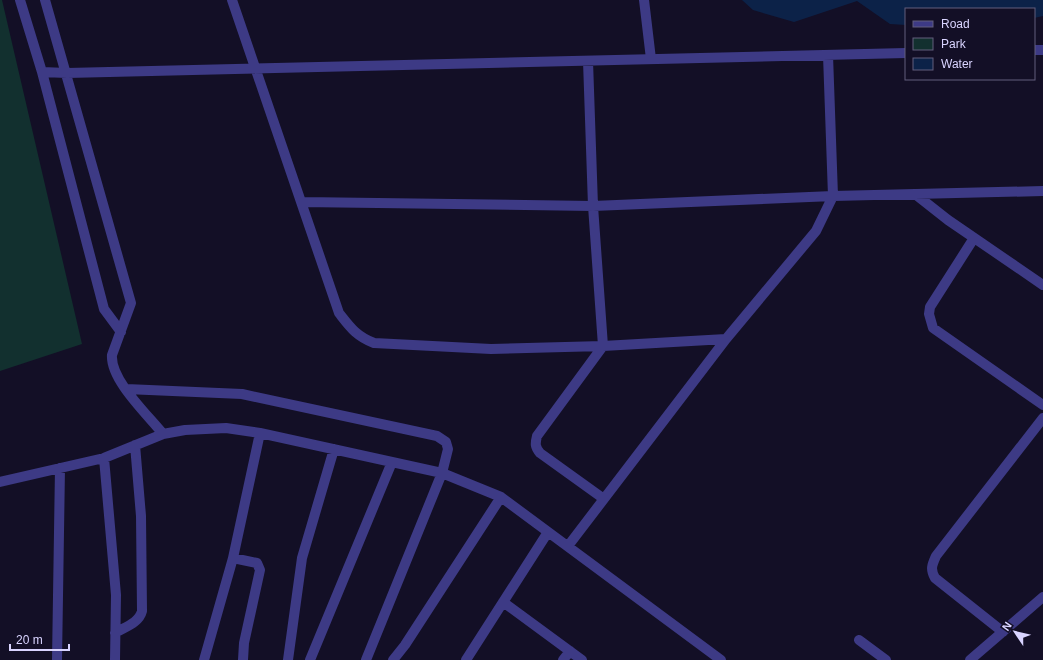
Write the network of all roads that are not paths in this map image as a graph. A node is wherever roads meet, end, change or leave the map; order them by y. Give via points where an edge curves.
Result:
1 (20, 0) edge
2 (45, 0) edge
3 (232, 0) edge
4 (644, 0) edge
5 (905, 53) edge
6 (828, 55) junction
7 (650, 59) junction
8 (588, 61) junction
9 (256, 69) junction
10 (42, 72) junction
11 (66, 73) junction
12 (1043, 191) edge
13 (915, 194) junction
14 (834, 196) junction
15 (302, 202) junction
16 (593, 206) junction
17 (974, 238) junction
18 (1043, 285) edge
19 (122, 332) junction
20 (726, 339) junction
21 (603, 346) junction
22 (126, 389) junction
23 (1043, 405) edge
24 (1043, 418) edge
25 (260, 433) junction
26 (163, 434) junction
27 (135, 445) junction
28 (334, 449) junction
29 (104, 458) junction
30 (392, 462) junction
31 (60, 468) junction
32 (442, 474) junction
33 (0, 482) edge
34 (501, 497) junction
35 (604, 500) junction
36 (548, 532) junction
37 (568, 546) junction
38 (232, 558) junction
39 (1043, 597) edge
40 (503, 602) junction
41 (1003, 632) junction
42 (115, 633) junction
43 (859, 640) dead end
44 (570, 651) junction
45 (57, 660) edge
46 (115, 660) edge
47 (204, 660) edge
48 (243, 660) edge
49 (288, 660) edge
50 (310, 660) edge
51 (366, 660) edge
52 (393, 660) edge
53 (466, 660) edge
54 (563, 660) edge
55 (582, 660) edge
56 (721, 660) edge
57 (886, 660) edge
58 (970, 660) edge

1 - 10 street
2 - 11 street
3 - 9 street
4 - 7 street
5 - 6 street
6 - 7 street
6 - 14 street
7 - 8 street
8 - 9 street
8 - 16 street
9 - 11 street
9 - 15 street
10 - 11 street
10 - 19 street via 104,309
11 - 19 street via 131,303
12 - 13 street
13 - 14 street
13 - 17 street
14 - 16 street
14 - 20 street via 816,231
15 - 16 street
15 - 21 street via 339,313 361,338 374,343 491,349
16 - 21 street
17 - 18 street
17 - 23 street via 930,307 930,322 933,328
19 - 22 street via 112,362 117,376
20 - 21 street
20 - 35 street
21 - 35 street via 537,436 536,448
22 - 26 street
22 - 32 street via 242,394 437,436 448,445
24 - 41 street via 936,556 931,566 935,578
25 - 26 street via 226,428
25 - 28 street
25 - 38 street
26 - 27 street
27 - 29 street
27 - 42 street via 140,516 142,611 138,619
28 - 30 street
28 - 49 street via 302,558
29 - 31 street
29 - 42 street via 116,595
30 - 32 street
30 - 50 street
31 - 33 street
31 - 45 street
32 - 34 street
32 - 51 street
34 - 36 street
34 - 52 street
35 - 37 street
36 - 37 street
36 - 40 street
37 - 56 street
38 - 47 street
38 - 48 street via 256,563 260,570 244,643
39 - 41 street
40 - 44 street
40 - 53 street
41 - 58 street
42 - 46 street
43 - 57 street
44 - 54 street
44 - 55 street

